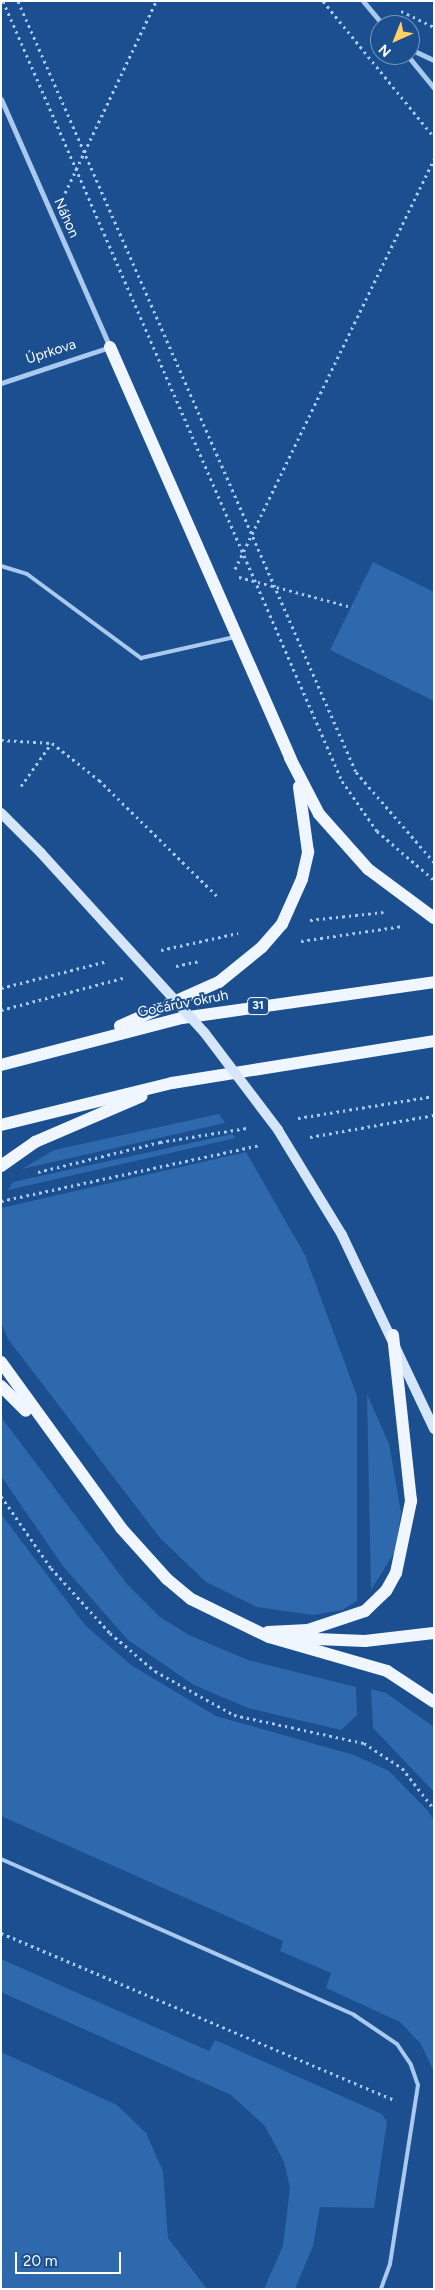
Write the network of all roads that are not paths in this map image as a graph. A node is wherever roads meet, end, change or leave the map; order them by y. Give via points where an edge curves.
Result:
1 (363, 1) edge
2 (375, 15) edge
3 (420, 54) edge
4 (434, 60) edge
5 (415, 65) edge
6 (434, 88) edge
7 (1, 99) edge
8 (110, 347) junction
9 (1, 383) edge
10 (1, 566) edge
11 (237, 637) junction
12 (290, 758) junction
13 (1, 813) edge
14 (434, 918) edge
15 (434, 982) edge
16 (85, 1041) junction
17 (434, 1041) edge
18 (1, 1065) edge
19 (172, 1083) junction
20 (1, 1125) edge
21 (1, 1166) edge
22 (393, 1335) junction
23 (1, 1362) edge
24 (1, 1386) edge
25 (434, 1429) edge
26 (63, 1454) junction
27 (241, 1626) junction
28 (434, 1634) edge
29 (434, 1702) edge
30 (1, 1859) edge
31 (381, 2289) edge

1 - 2 street
3 - 4 street
5 - 6 street
7 - 8 street, Náhon
8 - 9 street, Úprkova
8 - 11 main road
10 - 11 lane via 27,574 141,658
11 - 12 main road
12 - 14 main road via 336,835 416,908
12 - 16 main road via 303,799 308,852 300,887 282,924 219,982
13 - 22 street, bridge via 166,986 278,1130 342,1235
15 - 16 main road, Gočárův okruh / 31 via 182,1018
16 - 18 main road, Gočárův okruh / 31
17 - 19 main road
19 - 20 main road
19 - 21 main road via 35,1142
22 - 25 street
22 - 27 main road via 412,1501 396,1573 372,1606 347,1618 289,1632
23 - 26 main road
24 - 26 main road
26 - 27 main road via 167,1580 205,1608
27 - 28 main road via 321,1640
27 - 29 main road via 386,1671
30 - 31 lane via 379,2028 411,2065 418,2085 390,2264

